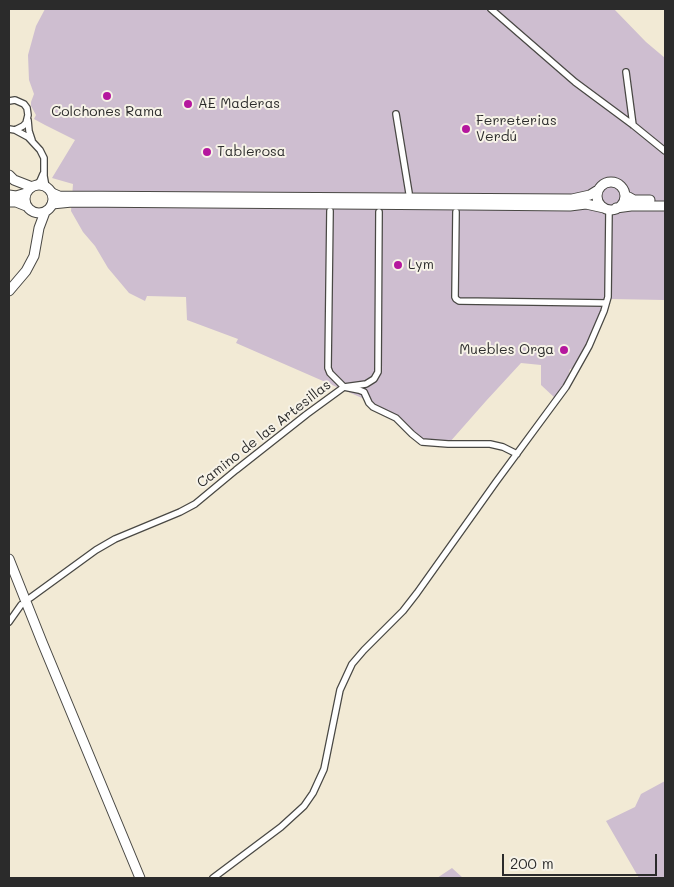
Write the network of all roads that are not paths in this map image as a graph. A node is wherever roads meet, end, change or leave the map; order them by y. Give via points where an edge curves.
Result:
1 (491, 9) edge
2 (626, 72) dead end
3 (10, 100) edge
4 (396, 114) dead end
5 (28, 119) junction
6 (633, 125) junction
7 (12, 130) edge
8 (33, 142) junction
9 (665, 151) edge
10 (9, 175) edge
11 (38, 189) junction
12 (598, 190) junction
13 (409, 193) dead end
14 (9, 195) edge
15 (624, 195) junction
16 (665, 200) edge
17 (9, 202) edge
18 (52, 204) junction
19 (26, 206) junction
20 (665, 206) edge
21 (610, 209) junction
22 (330, 211) dead end
23 (45, 212) junction
24 (379, 212) dead end
25 (456, 212) dead end
26 (9, 291) edge
27 (606, 303) junction
28 (344, 387) junction
29 (517, 454) junction
30 (9, 559) edge
31 (30, 598) dead end
32 (22, 605) dead end
33 (9, 622) edge
34 (140, 878) edge
35 (213, 878) edge

1 - 6 street via 575,82
2 - 6 street
3 - 5 street via 24,104
4 - 13 street
5 - 7 street via 23,126
5 - 8 street
6 - 9 street
7 - 8 street
8 - 11 street via 44,158
10 - 11 main road
11 - 12 main road via 59,196 572,199
11 - 14 main road
11 - 18 main road via 53,197
11 - 19 main road via 25,197
12 - 15 main road via 613,182 621,186
12 - 21 main road via 600,206
15 - 16 main road via 634,200
15 - 21 main road via 622,204
17 - 19 main road
18 - 21 main road via 586,204
18 - 23 main road
19 - 23 main road via 32,212
20 - 21 main road
21 - 27 street
22 - 28 street via 328,368
23 - 26 main road via 34,256
24 - 28 street via 378,372 366,384
25 - 27 street via 455,297 459,301
27 - 29 street via 589,346 566,387
28 - 29 street, Camino de las Artesillas via 364,392 373,407 396,418 422,442 495,444
28 - 31 street, Camino de las Artesillas via 195,504 111,541
29 - 35 street via 403,611 352,664 340,690 324,770 304,806
30 - 34 main road
32 - 33 street

